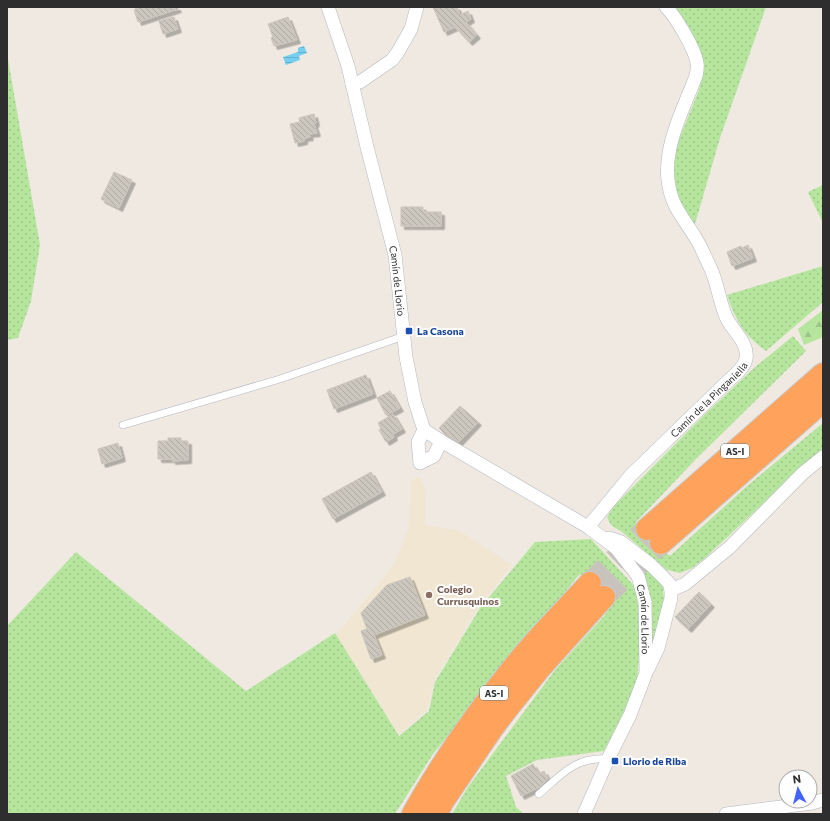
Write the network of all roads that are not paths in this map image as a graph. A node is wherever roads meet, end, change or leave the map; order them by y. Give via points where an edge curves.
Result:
1 (328, 7) edge
2 (417, 7) edge
3 (666, 7) edge
4 (352, 84) junction
5 (404, 336) junction
6 (823, 374) edge
7 (823, 401) edge
8 (123, 426) dead end
9 (424, 430) junction
10 (441, 441) junction
11 (823, 457) edge
12 (593, 531) junction
13 (671, 590) junction
14 (646, 673) junction
15 (608, 759) junction
16 (539, 794) dead end
17 (823, 800) edge
18 (413, 814) edge
19 (436, 814) edge
20 (584, 814) edge
21 (726, 814) edge

1 - 4 street, Camín de Llorio
2 - 4 street via 411,29 392,60 360,82
3 - 12 street, Camín de la Pinganiella via 672,13 695,55 697,68 672,143 668,181 677,210 695,237 718,284 727,319 743,341 746,359 742,368 631,475
4 - 5 street, Camín de Llorio via 393,244
5 - 8 lane via 280,379
5 - 9 street, Camín de Llorio via 415,402
6 - 7 highway, AS-I via 654,536
9 - 10 street, Camín de Llorio
9 - 10 street via 418,442 420,463 434,456
10 - 12 street, Camín de Llorio
11 - 13 street via 803,473 730,547 684,584
12 - 13 street, Camín de Llorio via 621,542 651,565 669,583
12 - 14 street, Camín de Llorio via 616,548 638,576 645,602
13 - 14 street, Camín de Llorio via 672,598 658,648
14 - 15 street, Camín de Llorio via 630,715
15 - 16 lane via 596,758 581,762 563,773
15 - 20 street, Camín de Llorio
17 - 21 street
18 - 19 highway, AS-I via 464,734 523,656 597,590 506,710

